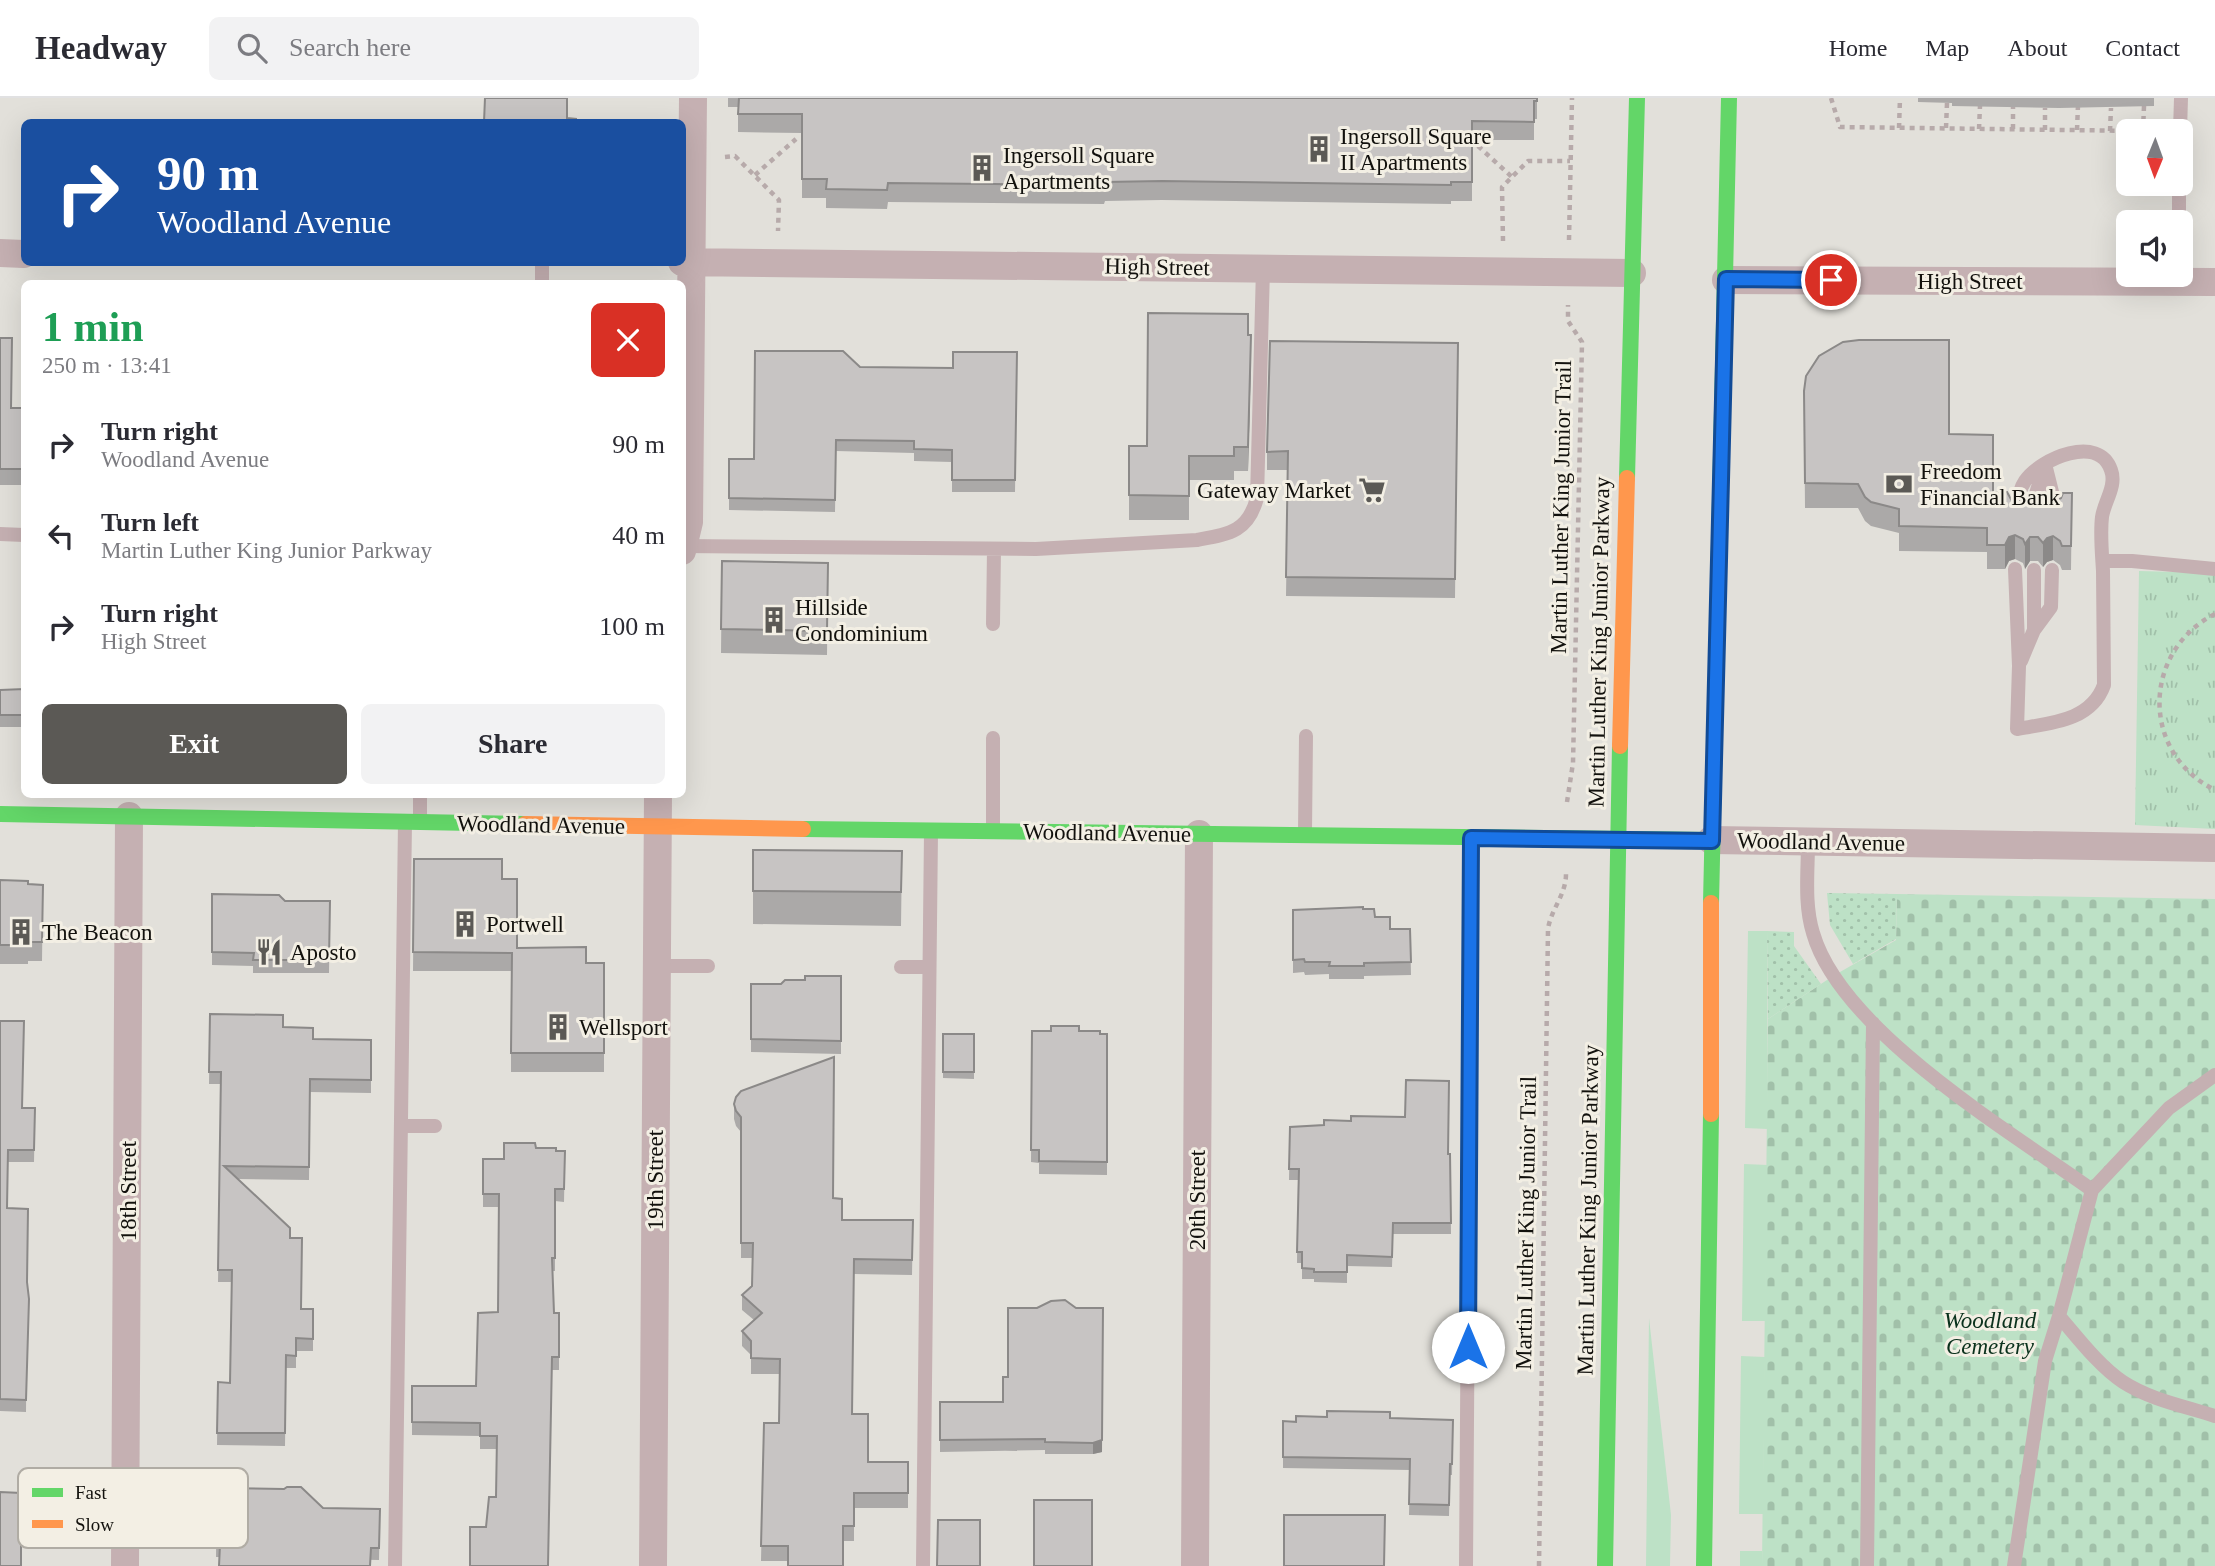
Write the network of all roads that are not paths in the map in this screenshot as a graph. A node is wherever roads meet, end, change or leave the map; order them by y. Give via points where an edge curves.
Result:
1 (693, 98) edge
2 (1637, 98) edge
3 (1729, 98) edge
4 (2180, 98) edge
5 (2180, 119) edge
6 (0, 253) edge
7 (21, 254) edge
8 (687, 262) edge
9 (1263, 268) junction
10 (1632, 272) junction
11 (2116, 278) edge
12 (1726, 279) junction
13 (2193, 280) edge
14 (2215, 282) edge
15 (2045, 463) junction
16 (2017, 517) edge
17 (2034, 517) edge
18 (2053, 517) edge
19 (0, 534) edge
20 (686, 534) edge
21 (21, 535) edge
22 (686, 547) edge
23 (994, 549) junction
24 (2103, 561) junction
25 (2015, 569) edge
26 (2215, 569) edge
27 (2034, 570) edge
28 (2052, 570) edge
29 (993, 624) dead end
30 (2034, 630) junction
31 (2019, 666) junction
32 (1306, 736) dead end
33 (993, 738) dead end
34 (419, 798) edge
35 (658, 798) edge
36 (0, 814) edge
37 (130, 816) junction
38 (412, 822) junction
39 (657, 827) junction
40 (931, 830) junction
41 (993, 832) junction
42 (1199, 834) junction
43 (1305, 835) junction
44 (1471, 838) junction
45 (1617, 839) junction
46 (1712, 841) junction
47 (1808, 842) junction
48 (2215, 848) edge
49 (656, 966) junction
50 (709, 966) dead end
51 (901, 967) dead end
52 (929, 967) junction
53 (1873, 1023) junction
54 (2215, 1075) edge
55 (401, 1126) junction
56 (435, 1126) dead end
57 (2092, 1190) junction
58 (2059, 1316) junction
59 (2215, 1416) edge
60 (126, 1468) edge
61 (125, 1548) edge
62 (125, 1566) edge
63 (395, 1566) edge
64 (653, 1566) edge
65 (923, 1566) edge
66 (1195, 1566) edge
67 (1466, 1566) edge
68 (1605, 1566) edge
69 (1704, 1566) edge
70 (1867, 1566) edge
71 (2014, 1566) edge

1 - 8 street
2 - 10 main road, Martin Luther King Junior Parkway
3 - 12 main road
4 - 5 lane
6 - 7 street
8 - 9 street, High Street
8 - 20 street
9 - 10 street, High Street
9 - 23 lane via 1258,498 1253,515 1222,536 1197,540
10 - 45 main road, Martin Luther King Junior Parkway
11 - 12 street, High Street
12 - 46 main road
13 - 14 street, High Street
15 - 16 lane via 2026,480 2018,498
15 - 17 lane
15 - 18 lane
15 - 24 lane via 2072,452 2092,453 2105,460 2112,472 2112,488 2102,519
19 - 21 lane
22 - 23 lane
23 - 29 lane
24 - 26 lane
24 - 31 lane via 2105,685 2099,698 2084,712 2017,729
25 - 31 lane
27 - 30 lane
28 - 30 lane via 2052,607
30 - 31 lane
32 - 43 lane
33 - 41 lane
34 - 38 lane
35 - 39 street, 19th Street
36 - 37 main road, Woodland Avenue
37 - 38 main road, Woodland Avenue
37 - 60 street, 18th Street
38 - 39 main road, Woodland Avenue
38 - 55 lane
39 - 40 main road, Woodland Avenue
39 - 49 street, 19th Street
40 - 41 main road, Woodland Avenue
40 - 52 lane
41 - 42 main road, Woodland Avenue
42 - 43 main road, Woodland Avenue
42 - 66 street, 20th Street
43 - 44 main road, Woodland Avenue
44 - 45 main road, Woodland Avenue
44 - 67 lane
45 - 46 main road, Woodland Avenue
45 - 68 main road, Martin Luther King Junior Parkway
46 - 47 street, Woodland Avenue
46 - 69 main road
47 - 48 street, Woodland Avenue
47 - 53 lane via 1813,933 1833,976
49 - 50 lane
49 - 64 street, 19th Street
51 - 52 lane
52 - 65 lane
53 - 57 lane via 1929,1075
53 - 70 lane
54 - 57 lane via 2169,1108
55 - 56 lane
55 - 63 lane
57 - 58 lane
58 - 59 lane via 2122,1381 2153,1397
58 - 71 lane via 2046,1361
61 - 62 street, 18th Street

